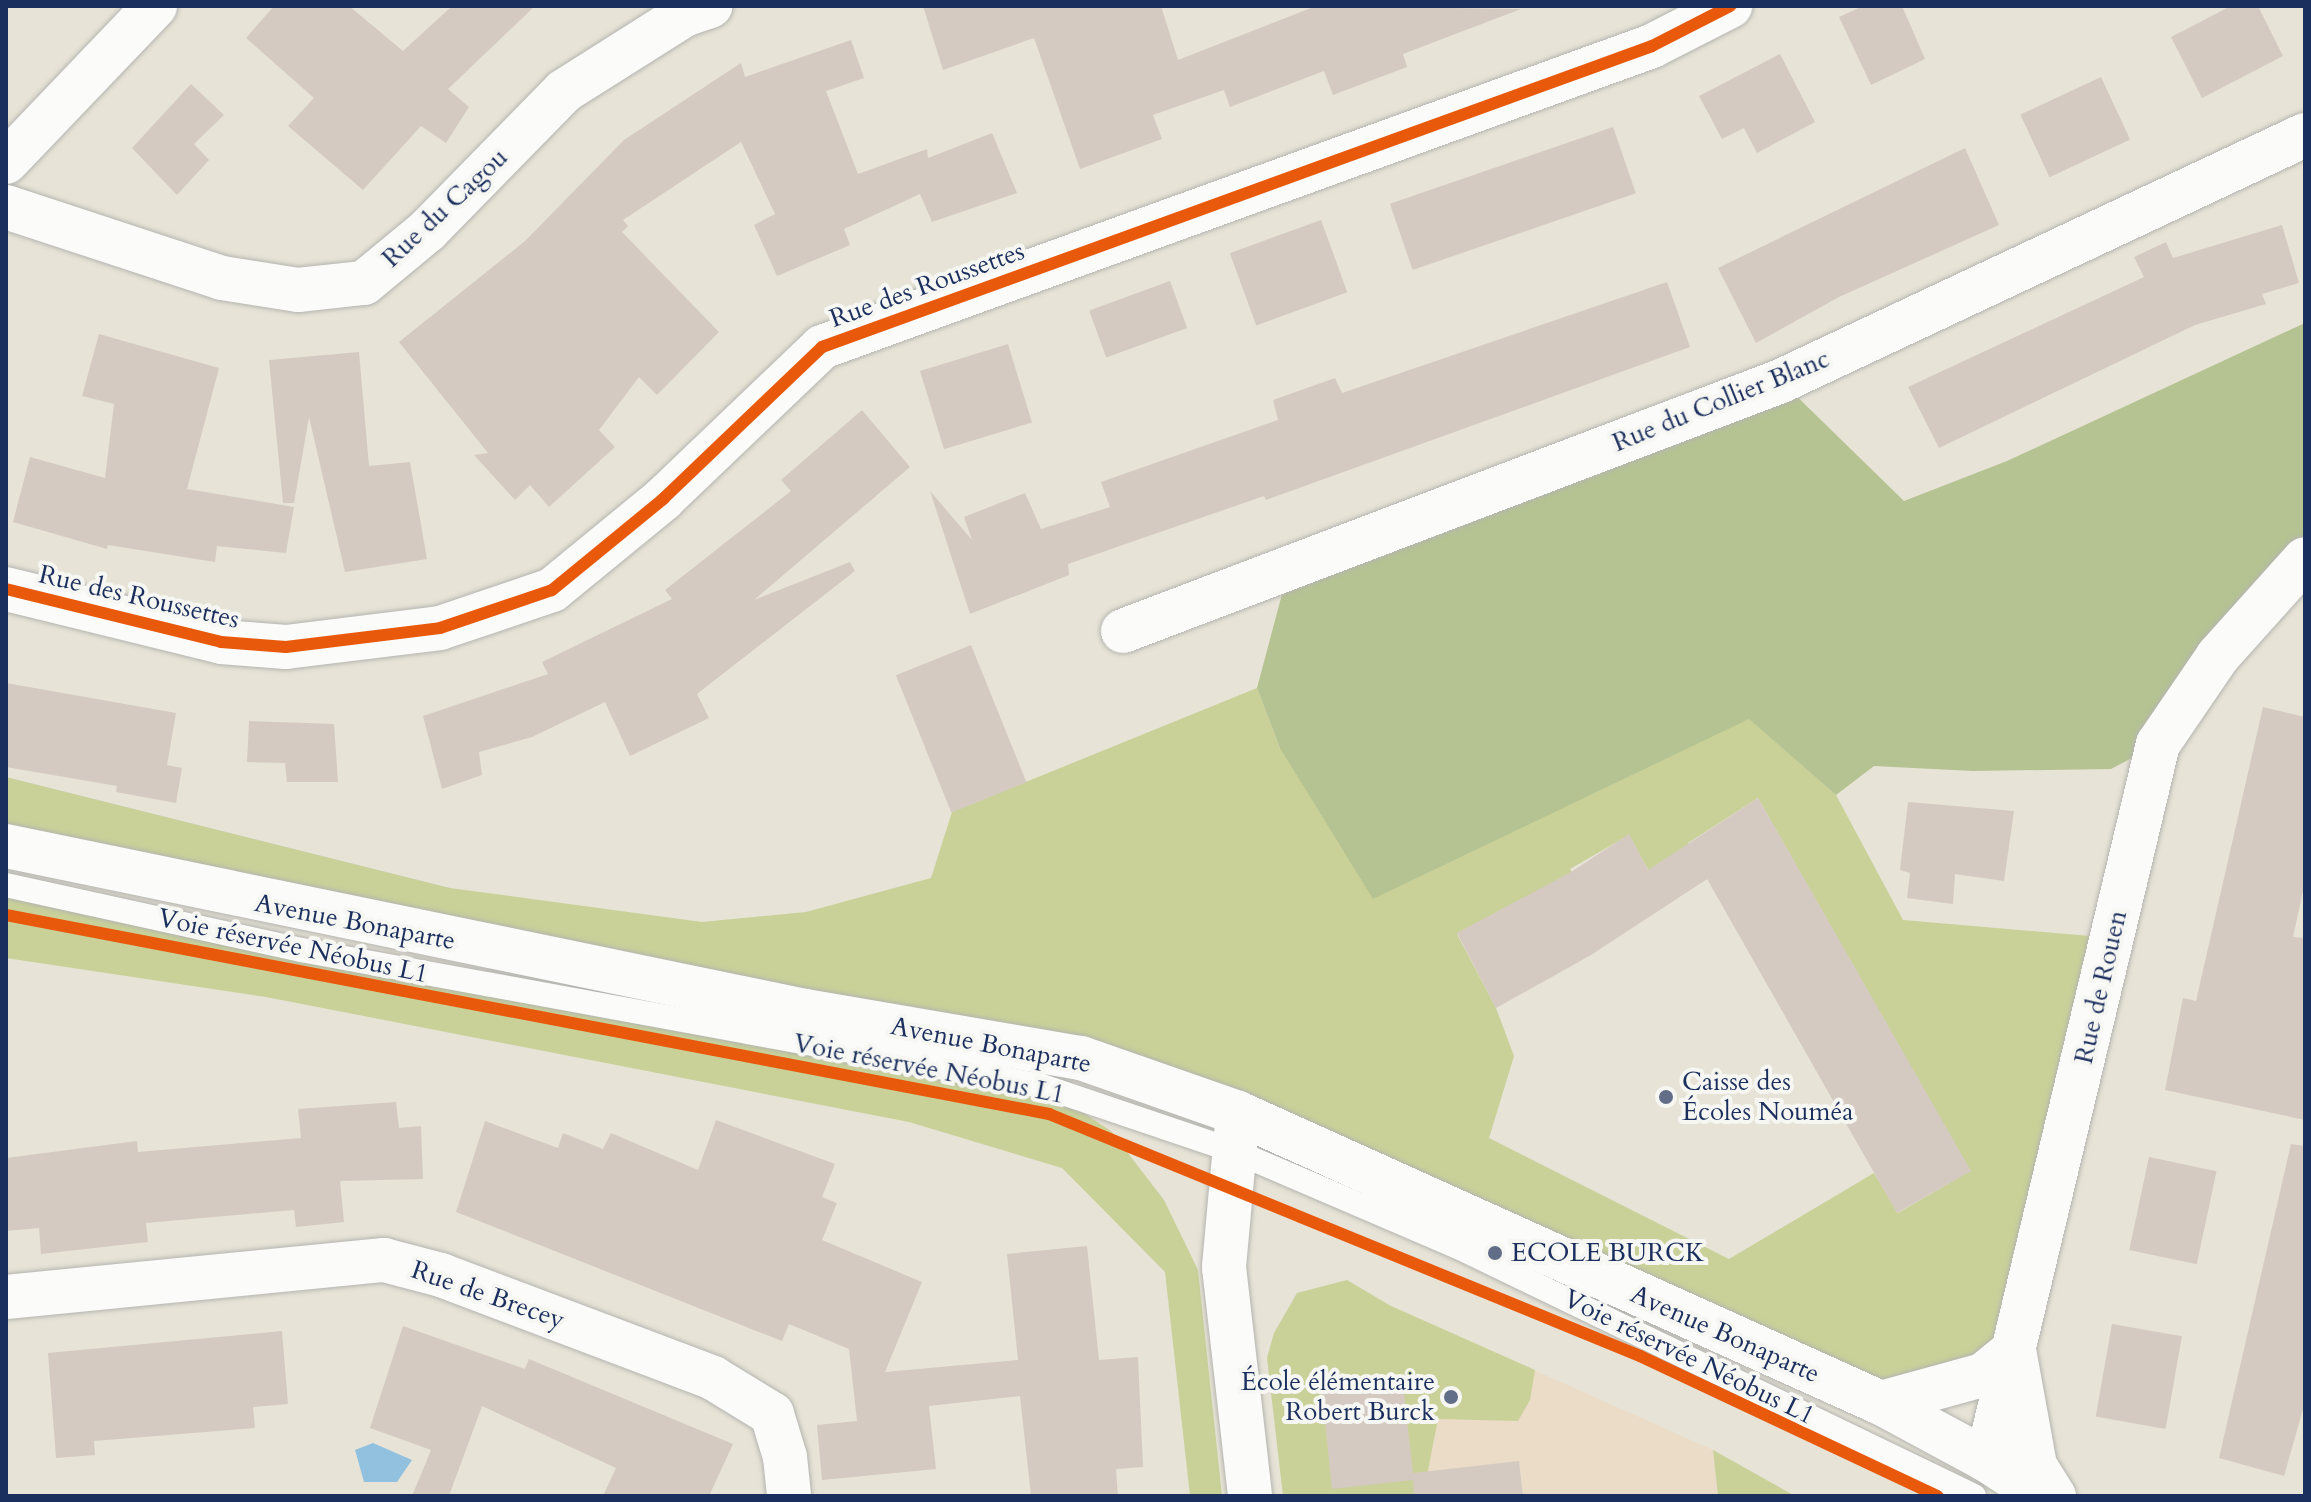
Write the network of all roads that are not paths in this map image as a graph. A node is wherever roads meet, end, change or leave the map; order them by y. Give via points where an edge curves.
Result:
1 (155, 6) edge
2 (710, 6) edge
3 (1730, 6) edge
4 (2305, 135) edge
5 (6, 162) edge
6 (6, 207) edge
7 (2305, 559) edge
8 (6, 589) edge
9 (1123, 631) dead end
10 (6, 846) edge
11 (6, 885) edge
12 (1236, 1132) junction
13 (26, 1295) edge
14 (6, 1320) edge
15 (2014, 1350) junction
16 (1881, 1403) junction
17 (1981, 1478) edge
18 (789, 1496) edge
19 (1250, 1496) edge
20 (2042, 1496) edge
21 (2054, 1496) edge

1 - 5 street
2 - 6 street, Rue du Cagou via 684,15 564,91 428,230 364,283 298,290 222,278
3 - 8 street, Rue des Roussettes via 1652,46 822,347 663,499 552,590 440,628 312,645 221,642
4 - 9 street, Rue du Collier Blanc via 1781,381
7 - 15 street, Rue de Rouen via 2218,656 2158,744
10 - 12 street, Avenue Bonaparte via 791,1009 1081,1058
11 - 12 lane, Voie réservée Néobus L1 via 301,950 1042,1086
12 - 16 street, Avenue Bonaparte
12 - 17 lane, Voie réservée Néobus L1 via 1458,1247
12 - 19 street via 1224,1267
13 - 14 street
13 - 18 street, Rue de Brecey via 384,1260 441,1275 713,1378 772,1414 785,1457
15 - 16 street via 1983,1375
15 - 17 street, Rue de Rouen
15 - 21 street via 2035,1466
16 - 17 street, Avenue Bonaparte
17 - 20 street, Avenue Bonaparte

